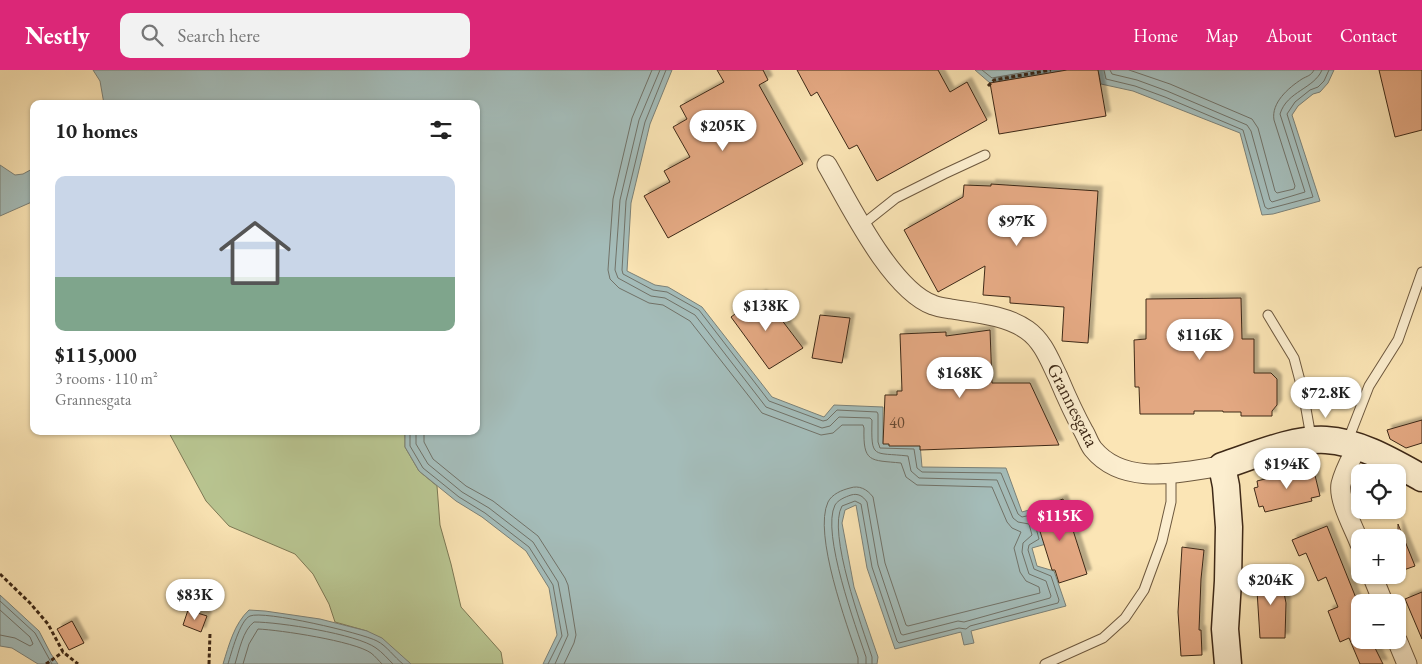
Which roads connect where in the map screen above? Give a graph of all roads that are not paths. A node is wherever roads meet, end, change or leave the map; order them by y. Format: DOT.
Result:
graph roads {
  1 [pos="985,155"];
  2 [pos="827,165"];
  3 [pos="862,225"];
  4 [pos="1422,272"];
  5 [pos="1268,315"];
  6 [pos="1312,440"];
  7 [pos="1352,445"];
  8 [pos="1222,466"];
  9 [pos="1171,474"];
  10 [pos="1422,478"];
  11 [pos="1354,529"];
  12 [pos="1401,649"];
  13 [pos="1045,664"];
  14 [pos="1228,664"];
  15 [pos="1407,664"];
  1 -- 3 [label="lane"];
  2 -- 3 [label="street, Grannesgata"];
  3 -- 9 [label="street, Grannesgata"];
  4 -- 7 [label="lane"];
  5 -- 6 [label="lane"];
  6 -- 7 [label="street, Grannesgata"];
  6 -- 8 [label="street, Grannesgata"];
  7 -- 10 [label="street, Grannesgata"];
  7 -- 11 [label="street"];
  8 -- 9 [label="street, Grannesgata"];
  8 -- 14 [label="street"];
  9 -- 13 [label="lane"];
  12 -- 15 [label="street"];
}
